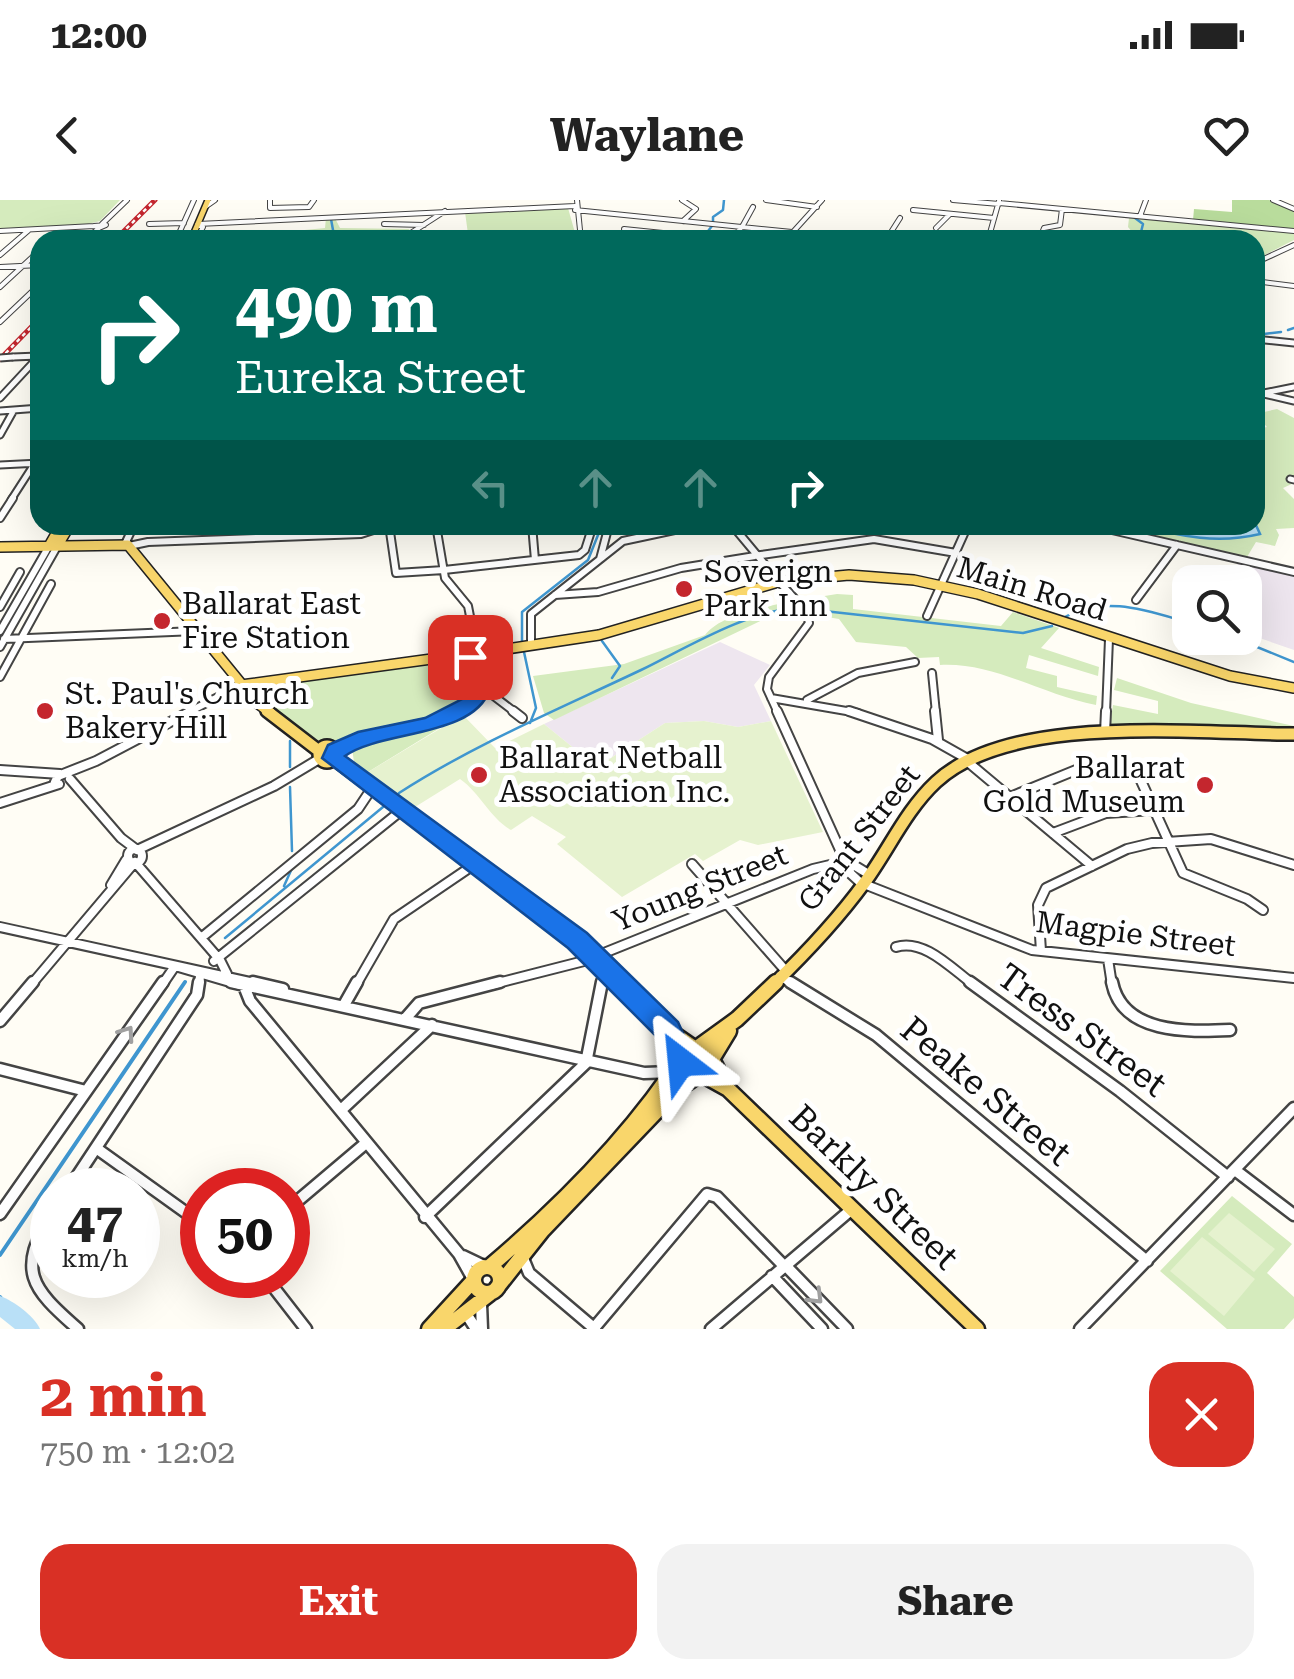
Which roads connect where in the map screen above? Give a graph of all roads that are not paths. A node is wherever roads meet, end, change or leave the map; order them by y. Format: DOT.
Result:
graph roads {
  1 [pos="127,200"];
  2 [pos="270,200"];
  3 [pos="314,200"];
  4 [pos="682,200"];
  5 [pos="766,200"];
  6 [pos="822,200"];
  7 [pos="952,200"];
  8 [pos="976,200"];
  9 [pos="1072,200"];
  10 [pos="1146,200"];
  11 [pos="1273,200"];
  12 [pos="205,201"];
  13 [pos="999,203"];
  14 [pos="1116,203"];
  15 [pos="446,204"];
  16 [pos="576,205"];
  17 [pos="753,207"];
  18 [pos="817,207"];
  19 [pos="290,208"];
  20 [pos="1062,209"];
  21 [pos="1069,209"];
  22 [pos="913,210"];
  23 [pos="1294,210"];
  24 [pos="446,212"];
  25 [pos="950,214"];
  26 [pos="1113,214"];
  27 [pos="1140,216"];
  28 [pos="289,218"];
  29 [pos="900,218"];
  30 [pos="994,218"];
  31 [pos="681,221"];
  32 [pos="149,224"];
  33 [pos="194,224"];
  34 [pos="384,224"];
  35 [pos="425,225"];
  36 [pos="98,226"];
  37 [pos="742,227"];
  38 [pos="64,228"];
  39 [pos="936,228"];
  40 [pos="623,229"];
  41 [pos="29,230"];
  42 [pos="94,230"];
  43 [pos="187,230"];
  44 [pos="193,230"];
  45 [pos="417,230"];
  46 [pos="580,230"];
  47 [pos="634,230"];
  48 [pos="670,230"];
  49 [pos="739,230"];
  50 [pos="769,230"];
  51 [pos="798,230"];
  52 [pos="892,230"];
  53 [pos="991,230"];
  54 [pos="1043,230"];
  55 [pos="0,231"];
  56 [pos="1294,231"];
  57 [pos="1294,245"];
  58 [pos="1265,253"];
  59 [pos="0,254"];
  60 [pos="1273,254"];
  61 [pos="1265,258"];
  62 [pos="30,259"];
  63 [pos="23,266"];
  64 [pos="30,266"];
  65 [pos="0,267"];
  66 [pos="1265,282"];
  67 [pos="1294,286"];
  68 [pos="0,287"];
  69 [pos="30,293"];
  70 [pos="14,308"];
  71 [pos="0,309"];
  72 [pos="0,322"];
  73 [pos="1265,340"];
  74 [pos="1294,343"];
  75 [pos="30,356"];
  76 [pos="0,358"];
  77 [pos="30,366"];
  78 [pos="1294,386"];
  79 [pos="1265,392"];
  80 [pos="1265,396"];
  81 [pos="0,398"];
  82 [pos="1294,401"];
  83 [pos="30,409"];
  84 [pos="14,410"];
  85 [pos="0,411"];
  86 [pos="0,435"];
  87 [pos="30,461"];
  88 [pos="0,466"];
  89 [pos="30,473"];
  90 [pos="0,518"];
  91 [pos="58,535"];
  92 [pos="62,535"];
  93 [pos="130,535"];
  94 [pos="262,535"];
  95 [pos="336,535"];
  96 [pos="390,535"];
  97 [pos="438,535"];
  98 [pos="533,535"];
  99 [pos="589,535"];
  100 [pos="607,535"];
  101 [pos="654,535"];
  102 [pos="739,535"];
  103 [pos="964,535"];
  104 [pos="1134,535"];
  105 [pos="261,538"];
  106 [pos="623,542"];
  107 [pos="55,544"];
  108 [pos="0,545"];
  109 [pos="127,545"];
  110 [pos="1177,545"];
  111 [pos="604,546"];
  112 [pos="956,553"];
  113 [pos="754,556"];
  114 [pos="535,560"];
  115 [pos="596,564"];
  116 [pos="444,570"];
  117 [pos="20,572"];
  118 [pos="1294,572"];
  119 [pos="780,582"];
  120 [pos="51,584"];
  121 [pos="941,586"];
  122 [pos="555,595"];
  123 [pos="1136,600"];
  124 [pos="0,607"];
  125 [pos="927,616"];
  126 [pos="194,628"];
  127 [pos="21,638"];
  128 [pos="1,639"];
  129 [pos="1109,639"];
  130 [pos="531,646"];
  131 [pos="474,653"];
  132 [pos="915,662"];
  133 [pos="932,673"];
  134 [pos="0,677"];
  135 [pos="241,685"];
  136 [pos="481,686"];
  137 [pos="1294,690"];
  138 [pos="771,698"];
  139 [pos="807,700"];
  140 [pos="522,718"];
  141 [pos="1105,732"];
  142 [pos="1294,734"];
  143 [pos="938,740"];
  144 [pos="334,754"];
  145 [pos="319,755"];
  146 [pos="970,762"];
  147 [pos="0,770"];
  148 [pos="42,773"];
  149 [pos="68,777"];
  150 [pos="58,784"];
  151 [pos="372,788"];
  152 [pos="1010,797"];
  153 [pos="88,801"];
  154 [pos="0,803"];
  155 [pos="402,810"];
  156 [pos="1154,810"];
  157 [pos="1053,833"];
  158 [pos="1169,842"];
  159 [pos="135,856"];
  160 [pos="847,861"];
  161 [pos="475,864"];
  162 [pos="692,864"];
  163 [pos="1294,865"];
  164 [pos="1092,866"];
  165 [pos="150,874"];
  166 [pos="121,880"];
  167 [pos="866,881"];
  168 [pos="726,904"];
  169 [pos="97,905"];
  170 [pos="1264,910"];
  171 [pos="0,927"];
  172 [pos="201,938"];
  173 [pos="67,941"];
  174 [pos="896,947"];
  175 [pos="1040,951"];
  176 [pos="596,957"];
  177 [pos="1108,958"];
  178 [pos="175,966"];
  179 [pos="211,966"];
  180 [pos="609,971"];
  181 [pos="782,973"];
  182 [pos="1294,978"];
  183 [pos="256,985"];
  184 [pos="244,986"];
  185 [pos="344,1005"];
  186 [pos="257,1009"];
  187 [pos="404,1019"];
  188 [pos="0,1021"];
  189 [pos="736,1022"];
  190 [pos="432,1025"];
  191 [pos="1230,1030"];
  192 [pos="686,1057"];
  193 [pos="588,1060"];
  194 [pos="712,1060"];
  195 [pos="0,1070"];
  196 [pos="650,1074"];
  197 [pos="700,1074"];
  198 [pos="728,1089"];
  199 [pos="86,1091"];
  200 [pos="660,1094"];
  201 [pos="1294,1108"];
  202 [pos="340,1110"];
  203 [pos="366,1144"];
  204 [pos="96,1148"];
  205 [pos="83,1168"];
  206 [pos="1231,1174"];
  207 [pos="310,1191"];
  208 [pos="180,1208"];
  209 [pos="853,1208"];
  210 [pos="0,1214"];
  211 [pos="1294,1215"];
  212 [pos="425,1218"];
  213 [pos="459,1254"];
  214 [pos="522,1254"];
  215 [pos="1147,1261"];
  216 [pos="784,1266"];
  217 [pos="488,1268"];
  218 [pos="509,1271"];
  219 [pos="529,1273"];
  220 [pos="772,1276"];
  221 [pos="473,1280"];
  222 [pos="490,1293"];
  223 [pos="461,1295"];
  224 [pos="43,1298"];
  225 [pos="282,1298"];
  226 [pos="465,1312"];
  227 [pos="594,1328"];
  228 [pos="78,1329"];
  229 [pos="306,1329"];
  230 [pos="429,1329"];
  231 [pos="444,1329"];
  232 [pos="479,1329"];
  233 [pos="711,1329"];
  234 [pos="822,1329"];
  235 [pos="846,1329"];
  236 [pos="978,1329"];
  237 [pos="1080,1329"];
  1 -- 36 [label="street"];
  2 -- 19 [label="street"];
  3 -- 19 [label="street"];
  4 -- 31 [label="street"];
  5 -- 18 [label="street"];
  6 -- 18 [label="street"];
  7 -- 13 [label="street"];
  8 -- 13 [label="street"];
  9 -- 21 [label="street"];
  10 -- 27 [label="street"];
  11 -- 23 [label="street"];
  12 -- 33 [label="main road"];
  13 -- 20 [label="street"];
  13 -- 30 [label="street"];
  14 -- 26 [label="street"];
  15 -- 24 [label="street"];
  16 -- 24 [label="street"];
  16 -- 31 [label="street"];
  16 -- 46 [label="street"];
  17 -- 37 [label="street"];
  18 -- 51 [label="street"];
  19 -- 28 [label="street"];
  20 -- 21 [label="street"];
  20 -- 54 [label="street"];
  21 -- 26 [label="street"];
  22 -- 25 [label="street"];
  24 -- 28 [label="street"];
  24 -- 35 [label="street"];
  25 -- 30 [label="street"];
  25 -- 39 [label="street"];
  26 -- 27 [label="street"];
  27 -- 56 [label="street"];
  28 -- 33 [label="street"];
  29 -- 52 [label="street"];
  30 -- 53 [label="street"];
  31 -- 37 [label="street"];
  31 -- 48 [label="street"];
  32 -- 33 [label="street"];
  33 -- 43 [label="street"];
  33 -- 44 [label="main road"];
  34 -- 35 [label="street"];
  35 -- 45 [label="street"];
  36 -- 38 [label="street"];
  36 -- 42 [label="street"];
  37 -- 49 [label="street"];
  37 -- 50 [label="street"];
  38 -- 41 [label="street"];
  40 -- 47 [label="street"];
  41 -- 55 [label="street"];
  41 -- 59 [label="street"];
  57 -- 60 [label="street"];
  58 -- 60 [label="street"];
  60 -- 61 [label="street"];
  62 -- 63 [label="street"];
  63 -- 64 [label="street"];
  63 -- 65 [label="street"];
  63 -- 68 [label="street"];
  66 -- 67 [label="street"];
  69 -- 70 [label="street"];
  70 -- 71 [label="street"];
  70 -- 72 [label="street"];
  73 -- 74 [label="street"];
  75 -- 76 [label="street, bridge"];
  77 -- 81 [label="street"];
  78 -- 79 [label="street"];
  80 -- 82 [label="street"];
  83 -- 84 [label="street"];
  84 -- 85 [label="street"];
  84 -- 86 [label="street"];
  87 -- 88 [label="street"];
  89 -- 90 [label="street"];
  91 -- 107 [label="main road"];
  92 -- 107 [label="main road"];
  93 -- 109 [label="street"];
  94 -- 105 [label="street"];
  95 -- 105 [label="street"];
  96 -- 116 [label="street"];
  97 -- 116 [label="street"];
  98 -- 114 [label="street"];
  99 -- 114 [label="street"];
  100 -- 111 [label="street"];
  101 -- 106 [label="street"];
  102 -- 113 [label="street"];
  103 -- 112 [label="street"];
  104 -- 110 [label="street"];
  105 -- 109 [label="street"];
  106 -- 111 [label="street"];
  106 -- 115 [label="street"];
  107 -- 108 [label="main road"];
  107 -- 109 [label="main road"];
  107 -- 128 [label="street"];
  109 -- 126 [label="main road"];
  110 -- 118 [label="street"];
  110 -- 123 [label="street"];
  111 -- 115 [label="street"];
  112 -- 113 [label="street"];
  112 -- 121 [label="street"];
  113 -- 119 [label="street"];
  113 -- 122 [label="street"];
  114 -- 116 [label="street"];
  115 -- 122 [label="street"];
  116 -- 131 [label="street"];
  117 -- 124 [label="street"];
  119 -- 121 [label="main road, Main Road"];
  119 -- 130 [label="main road, Main Road"];
  119 -- 138 [label="street"];
  120 -- 127 [label="street"];
  121 -- 125 [label="street"];
  121 -- 129 [label="main road, Main Road"];
  122 -- 130 [label="street"];
  126 -- 127 [label="street"];
  126 -- 135 [label="main road"];
  127 -- 128 [label="street"];
  127 -- 134 [label="street"];
  129 -- 137 [label="main road, Main Road"];
  129 -- 141 [label="street"];
  130 -- 131 [label="main road, Main Road"];
  131 -- 135 [label="main road"];
  131 -- 136 [label="street"];
  132 -- 139 [label="street"];
  133 -- 143 [label="street"];
  135 -- 145 [label="main road"];
  135 -- 149 [label="street"];
  136 -- 140 [label="street"];
  136 -- 144 [label="street"];
  138 -- 139 [label="street"];
  138 -- 160 [label="street"];
  139 -- 143 [label="street"];
  141 -- 142 [label="main road, Grant Street"];
  141 -- 146 [label="main road, Grant Street"];
  143 -- 146 [label="street"];
  144 -- 145 [label="main road"];
  144 -- 151 [label="main road"];
  145 -- 159 [label="street"];
  146 -- 152 [label="street"];
  146 -- 167 [label="main road, Grant Street"];
  147 -- 148 [label="street"];
  148 -- 149 [label="street"];
  148 -- 150 [label="street"];
  149 -- 150 [label="street"];
  149 -- 153 [label="street"];
  150 -- 153 [label="street"];
  150 -- 154 [label="street"];
  151 -- 155 [label="main road"];
  151 -- 172 [label="street"];
  152 -- 156 [label="street"];
  152 -- 157 [label="street"];
  153 -- 159 [label="street"];
  155 -- 161 [label="main road"];
  155 -- 179 [label="street"];
  156 -- 157 [label="street"];
  156 -- 158 [label="street"];
  157 -- 164 [label="street"];
  158 -- 163 [label="street"];
  158 -- 164 [label="street"];
  158 -- 170 [label="street"];
  159 -- 165 [label="street"];
  159 -- 166 [label="street"];
  159 -- 169 [label="street"];
  160 -- 167 [label="street"];
  160 -- 168 [label="street, Young Street"];
  161 -- 176 [label="main road"];
  161 -- 185 [label="street"];
  162 -- 168 [label="street, Peake Street"];
  164 -- 175 [label="street"];
  165 -- 166 [label="street"];
  165 -- 172 [label="street"];
  166 -- 169 [label="street"];
  167 -- 175 [label="street, Magpie Street"];
  167 -- 181 [label="main road, Grant Street"];
  168 -- 176 [label="street, Young Street"];
  168 -- 181 [label="street, Peake Street"];
  169 -- 173 [label="street"];
  171 -- 173 [label="street"];
  172 -- 179 [label="street"];
  173 -- 178 [label="street"];
  173 -- 188 [label="street"];
  174 -- 206 [label="street, Tress Street"];
  175 -- 177 [label="street, Magpie Street"];
  176 -- 180 [label="main road"];
  176 -- 187 [label="street, Young Street"];
  177 -- 182 [label="street, Magpie Street"];
  177 -- 191 [label="street"];
  178 -- 179 [label="street"];
  199 -- 178 [label="street, one-way"];
  179 -- 183 [label="street"];
  179 -- 184 [label="street"];
  179 -- 204 [label="street"];
  180 -- 192 [label="main road"];
  180 -- 193 [label="street"];
  181 -- 189 [label="main road, Grant Street"];
  181 -- 215 [label="street, Peake Street"];
  183 -- 184 [label="street"];
  183 -- 185 [label="street"];
  183 -- 186 [label="street"];
  184 -- 186 [label="street"];
  185 -- 187 [label="street"];
  186 -- 202 [label="street"];
  187 -- 190 [label="street"];
  189 -- 192 [label="main road, Grant Street"];
  189 -- 194 [label="main road, Grant Street"];
  190 -- 193 [label="street"];
  190 -- 202 [label="street"];
  192 -- 194 [label="main road"];
  192 -- 196 [label="street"];
  192 -- 197 [label="main road, Barkly Street"];
  192 -- 200 [label="main road, Grant Street"];
  193 -- 196 [label="street"];
  193 -- 212 [label="street"];
  194 -- 197 [label="main road, Grant Street"];
  194 -- 198 [label="main road, Barkly Street"];
  195 -- 199 [label="street"];
  196 -- 200 [label="street"];
  197 -- 198 [label="main road, Barkly Street"];
  197 -- 214 [label="main road"];
  198 -- 209 [label="main road, Barkly Street"];
  199 -- 210 [label="street"];
  200 -- 217 [label="main road, Grant Street"];
  201 -- 206 [label="street"];
  202 -- 203 [label="street"];
  203 -- 207 [label="street"];
  203 -- 212 [label="street"];
  204 -- 205 [label="street"];
  204 -- 208 [label="street"];
  206 -- 211 [label="street, Tress Street"];
  206 -- 215 [label="street"];
  209 -- 216 [label="street"];
  209 -- 236 [label="main road, Barkly Street"];
  212 -- 213 [label="street"];
  213 -- 217 [label="street"];
  213 -- 221 [label="street"];
  214 -- 218 [label="main road"];
  214 -- 219 [label="street"];
  215 -- 237 [label="street"];
  216 -- 220 [label="street"];
  216 -- 227 [label="street"];
  216 -- 235 [label="street, one-way"];
  217 -- 221 [label="main road, Grant Street"];
  217 -- 222 [label="main road"];
  218 -- 219 [label="street"];
  218 -- 222 [label="main road"];
  219 -- 227 [label="street"];
  220 -- 233 [label="street"];
  220 -- 234 [label="street"];
  221 -- 222 [label="main road"];
  221 -- 223 [label="main road"];
  222 -- 226 [label="main road"];
  222 -- 232 [label="street"];
  223 -- 226 [label="main road"];
  223 -- 230 [label="main road"];
  224 -- 228 [label="street"];
  225 -- 229 [label="street"];
  226 -- 231 [label="main road"];
  226 -- 232 [label="street"];
}
